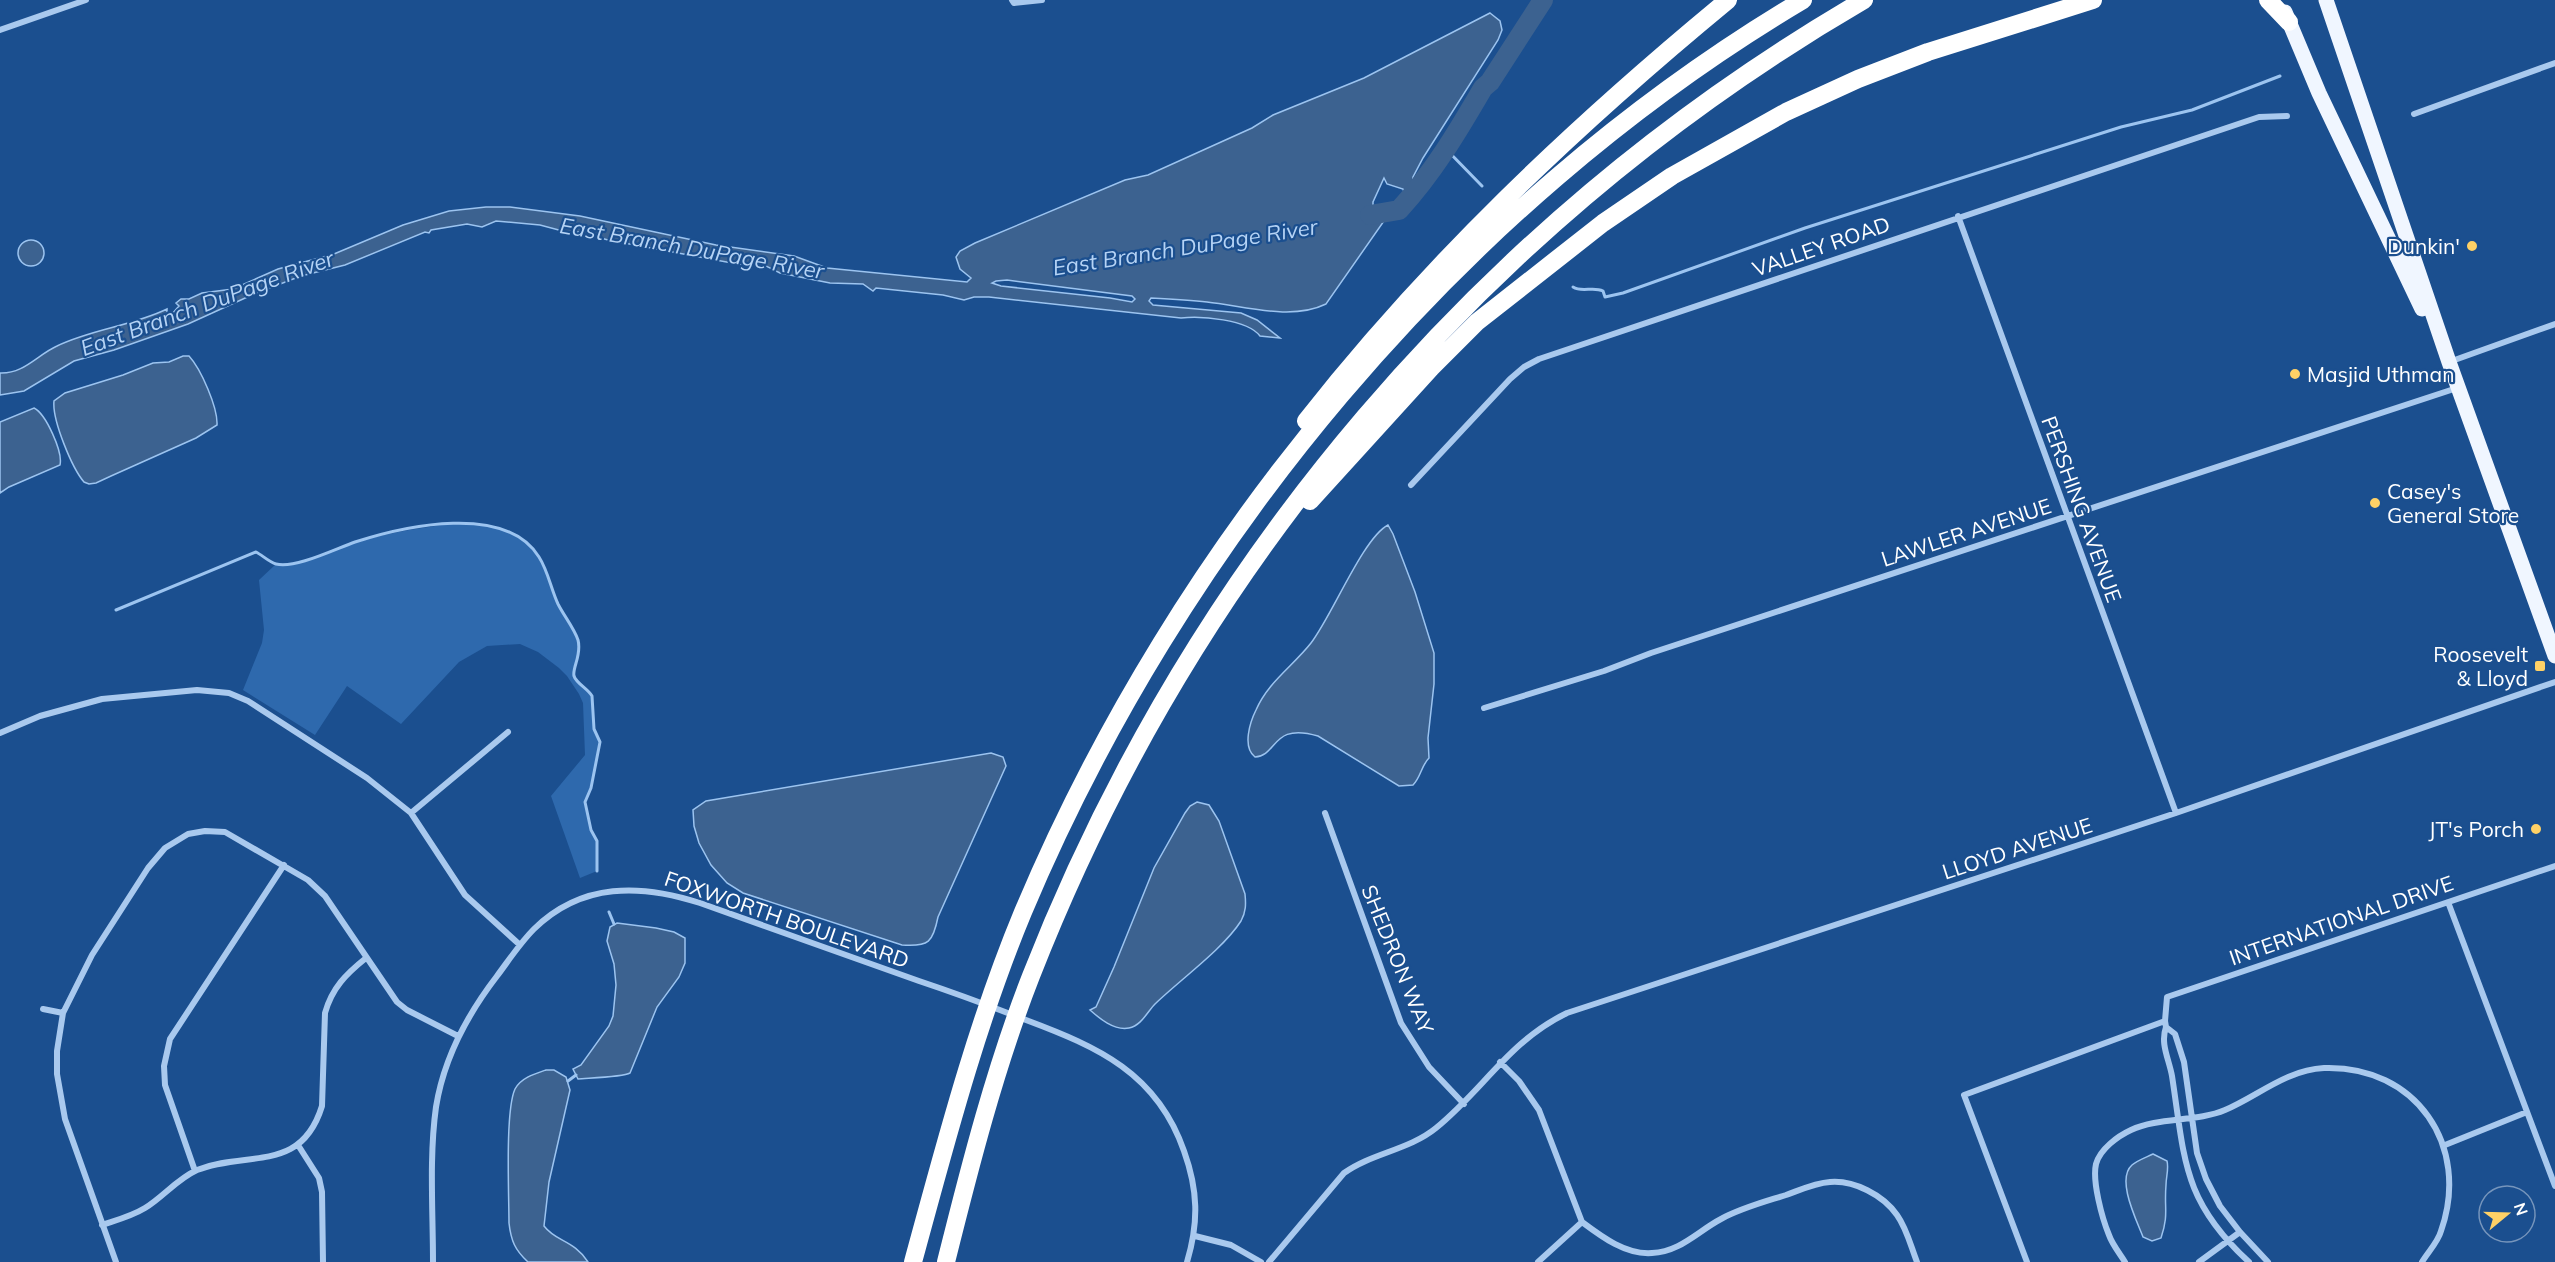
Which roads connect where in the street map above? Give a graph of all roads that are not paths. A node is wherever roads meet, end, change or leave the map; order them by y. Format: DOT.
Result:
graph roads {
  1 [pos="86,0"];
  2 [pos="1012,0"];
  3 [pos="1042,0"];
  4 [pos="1728,0"];
  5 [pos="1803,0"];
  6 [pos="1864,0"];
  7 [pos="2107,0"];
  8 [pos="2268,0"];
  9 [pos="2280,0"];
  10 [pos="2326,0"];
  11 [pos="2087,2"];
  12 [pos="2289,22"];
  13 [pos="0,30"];
  14 [pos="2555,63"];
  15 [pos="2414,114"];
  16 [pos="2287,116"];
  17 [pos="1958,216"];
  18 [pos="2555,324"];
  19 [pos="2449,362"];
  20 [pos="2458,388"];
  21 [pos="1288,460"];
  22 [pos="1411,485"];
  23 [pos="2067,515"];
  24 [pos="1265,543"];
  25 [pos="2555,656"];
  26 [pos="2555,682"];
  27 [pos="1484,708"];
  28 [pos="508,732"];
  29 [pos="0,733"];
  30 [pos="411,813"];
  31 [pos="1325,813"];
  32 [pos="2176,813"];
  33 [pos="284,865"];
  34 [pos="2555,866"];
  35 [pos="2448,902"];
  36 [pos="520,945"];
  37 [pos="366,958"];
  38 [pos="44,1009"];
  39 [pos="63,1013"];
  40 [pos="2165,1024"];
  41 [pos="458,1036"];
  42 [pos="1500,1062"];
  43 [pos="1464,1104"];
  44 [pos="2527,1112"];
  45 [pos="2192,1116"];
  46 [pos="2179,1119"];
  47 [pos="298,1145"];
  48 [pos="2445,1145"];
  49 [pos="195,1171"];
  50 [pos="2555,1186"];
  51 [pos="1582,1222"];
  52 [pos="102,1225"];
  53 [pos="2240,1232"];
  54 [pos="1195,1236"];
  55 [pos="2227,1242"];
  56 [pos="116,1262"];
  57 [pos="323,1262"];
  58 [pos="433,1262"];
  59 [pos="914,1262"];
  60 [pos="946,1262"];
  61 [pos="1187,1262"];
  62 [pos="1262,1262"];
  63 [pos="1269,1262"];
  64 [pos="1538,1262"];
  65 [pos="1917,1262"];
  66 [pos="2027,1262"];
  67 [pos="2125,1262"];
  68 [pos="2199,1262"];
  69 [pos="2249,1262"];
  70 [pos="2268,1262"];
  71 [pos="2422,1262"];
  1 -- 13 [label="street"];
  2 -- 3 [label="street"];
  4 -- 21 [label="highway"];
  5 -- 21 [label="highway"];
  6 -- 24 [label="highway"];
  7 -- 11 [label="highway"];
  8 -- 12 [label="highway"];
  9 -- 12 [label="main road"];
  10 -- 19 [label="main road"];
  11 -- 24 [label="highway"];
  12 -- 19 [label="main road"];
  14 -- 15 [label="street"];
  16 -- 17 [label="street, VALLEY ROAD"];
  17 -- 22 [label="street, VALLEY ROAD"];
  17 -- 23 [label="street, PERSHING AVENUE"];
  18 -- 19 [label="street"];
  19 -- 20 [label="main road"];
  20 -- 23 [label="street, LAWLER AVENUE"];
  20 -- 25 [label="main road"];
  21 -- 59 [label="highway"];
  23 -- 27 [label="street, LAWLER AVENUE"];
  23 -- 32 [label="street, PERSHING AVENUE"];
  24 -- 60 [label="highway"];
  26 -- 32 [label="street, LLOYD AVENUE"];
  28 -- 30 [label="street"];
  29 -- 30 [label="street"];
  30 -- 36 [label="street"];
  31 -- 43 [label="street, SHEDRON WAY"];
  32 -- 42 [label="street, LLOYD AVENUE"];
  33 -- 37 [label="street"];
  33 -- 39 [label="street"];
  33 -- 49 [label="street"];
  34 -- 35 [label="street, INTERNATIONAL DRIVE"];
  35 -- 40 [label="street, INTERNATIONAL DRIVE"];
  35 -- 44 [label="street"];
  36 -- 41 [label="street, FOXWORTH BOULEVARD"];
  36 -- 54 [label="street, FOXWORTH BOULEVARD"];
  37 -- 41 [label="street"];
  37 -- 47 [label="street"];
  38 -- 39 [label="street"];
  39 -- 52 [label="street"];
  40 -- 45 [label="street"];
  40 -- 46 [label="street, INTERNATIONAL DRIVE"];
  40 -- 66 [label="street"];
  41 -- 58 [label="street, FOXWORTH BOULEVARD"];
  42 -- 43 [label="street, LLOYD AVENUE"];
  42 -- 51 [label="street"];
  43 -- 63 [label="street, LLOYD AVENUE"];
  44 -- 48 [label="street"];
  44 -- 50 [label="street"];
  45 -- 46 [label="street"];
  45 -- 48 [label="street"];
  45 -- 53 [label="street"];
  46 -- 55 [label="street, INTERNATIONAL DRIVE"];
  46 -- 67 [label="street"];
  47 -- 49 [label="street"];
  47 -- 57 [label="street"];
  48 -- 71 [label="street"];
  49 -- 52 [label="street"];
  51 -- 64 [label="street"];
  51 -- 65 [label="street"];
  52 -- 56 [label="street"];
  53 -- 55 [label="street"];
  53 -- 70 [label="street"];
  54 -- 61 [label="street, FOXWORTH BOULEVARD"];
  54 -- 62 [label="street"];
  55 -- 68 [label="street"];
  55 -- 69 [label="street, INTERNATIONAL DRIVE"];
}
